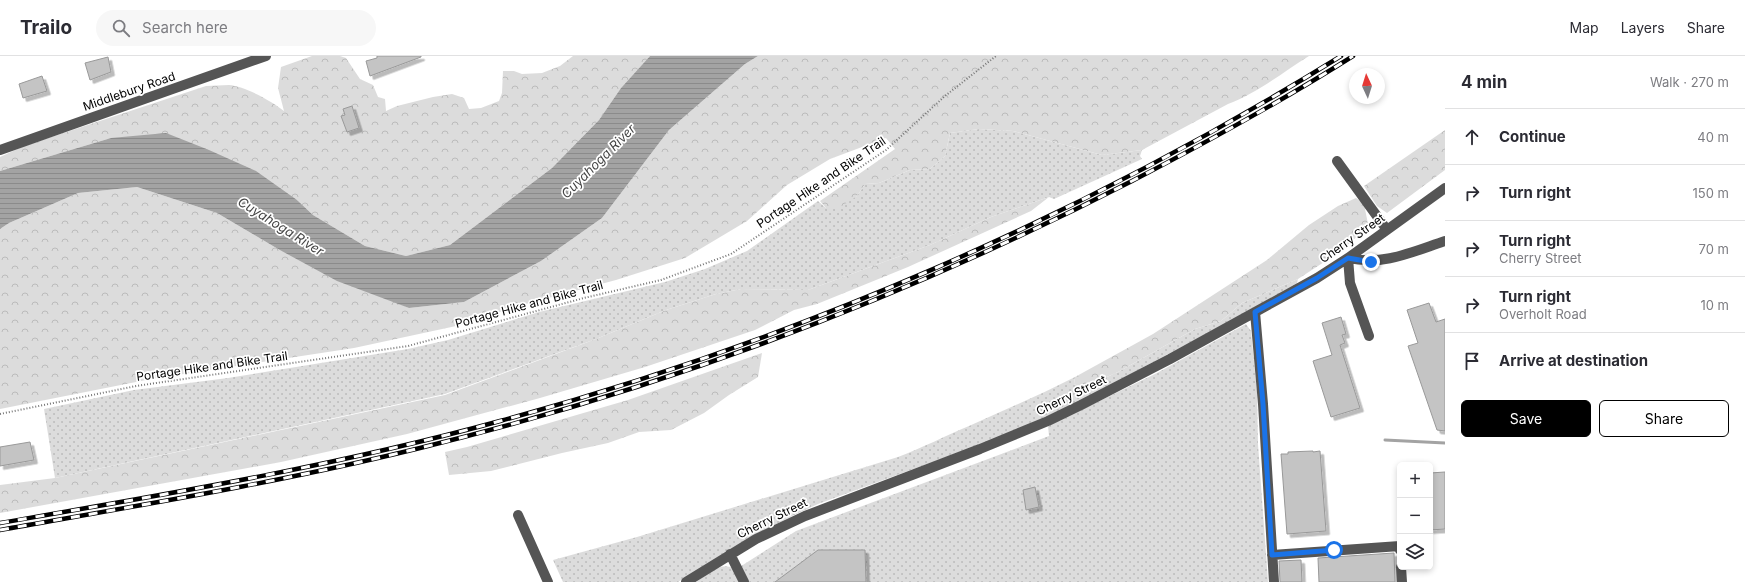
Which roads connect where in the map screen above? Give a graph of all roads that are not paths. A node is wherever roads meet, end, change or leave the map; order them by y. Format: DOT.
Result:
graph roads {
  1 [pos="266,56"];
  2 [pos="248,59"];
  3 [pos="0,150"];
  4 [pos="1337,161"];
  5 [pos="1445,188"];
  6 [pos="1387,230"];
  7 [pos="1445,241"];
  8 [pos="1348,258"];
  9 [pos="1255,312"];
  10 [pos="1369,336"];
  11 [pos="518,515"];
  12 [pos="1397,546"];
  13 [pos="730,554"];
  14 [pos="1272,555"];
  15 [pos="1401,570"];
  16 [pos="548,582"];
  17 [pos="686,582"];
  18 [pos="744,582"];
  19 [pos="1274,582"];
  20 [pos="1402,582"];
  1 -- 2 [label="street, Middlebury Road"];
  2 -- 3 [label="street, Middlebury Road"];
  4 -- 6 [label="street"];
  5 -- 6 [label="street, Cherry Street"];
  6 -- 8 [label="street, Cherry Street"];
  7 -- 8 [label="street"];
  8 -- 9 [label="street, Cherry Street"];
  8 -- 10 [label="street"];
  9 -- 13 [label="street, Cherry Street"];
  9 -- 14 [label="street"];
  11 -- 16 [label="street"];
  12 -- 14 [label="street"];
  13 -- 17 [label="street, Cherry Street"];
  13 -- 18 [label="street"];
  14 -- 19 [label="street"];
  15 -- 20 [label="street"];
}
